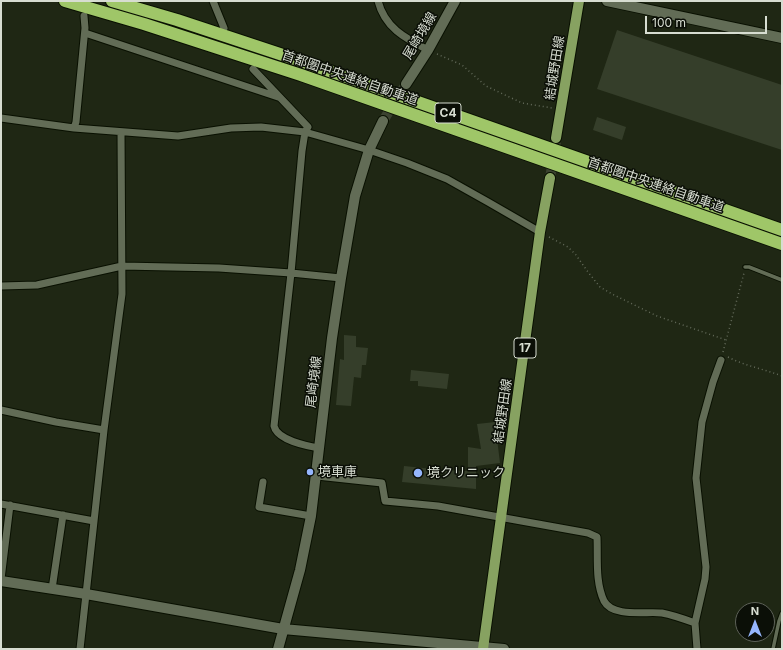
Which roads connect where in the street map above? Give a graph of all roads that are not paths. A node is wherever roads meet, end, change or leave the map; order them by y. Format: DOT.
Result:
graph roads {
  1 [pos="65,1"];
  2 [pos="112,1"];
  3 [pos="213,1"];
  4 [pos="378,1"];
  5 [pos="455,1"];
  6 [pos="579,1"];
  7 [pos="607,1"];
  8 [pos="84,16"];
  9 [pos="224,28"];
  10 [pos="85,33"];
  11 [pos="782,38"];
  12 [pos="428,50"];
  13 [pos="253,69"];
  14 [pos="406,84"];
  15 [pos="280,98"];
  16 [pos="1,118"];
  17 [pos="383,121"];
  18 [pos="74,128"];
  19 [pos="121,132"];
  20 [pos="305,132"];
  21 [pos="556,138"];
  22 [pos="369,150"];
  23 [pos="550,178"];
  24 [pos="782,230"];
  25 [pos="540,232"];
  26 [pos="782,244"];
  27 [pos="122,266"];
  28 [pos="745,267"];
  29 [pos="291,272"];
  30 [pos="341,278"];
  31 [pos="782,280"];
  32 [pos="1,286"];
  33 [pos="721,357"];
  34 [pos="1,410"];
  35 [pos="104,430"];
  36 [pos="319,448"];
  37 [pos="317,476"];
  38 [pos="263,482"];
  39 [pos="1,504"];
  40 [pos="10,505"];
  41 [pos="63,515"];
  42 [pos="311,516"];
  43 [pos="502,518"];
  44 [pos="94,521"];
  45 [pos="1,580"];
  46 [pos="52,589"];
  47 [pos="86,594"];
  48 [pos="782,613"];
  49 [pos="695,622"];
  50 [pos="283,629"];
  51 [pos="483,648"];
  52 [pos="80,649"];
  53 [pos="278,649"];
  54 [pos="504,649"];
  55 [pos="697,649"];
  56 [pos="773,649"];
  1 -- 26 [label="highway, 首都圏中央連絡自動車道 / C4"];
  2 -- 24 [label="highway, 首都圏中央連絡自動車道 / C4"];
  3 -- 9 [label="street"];
  4 -- 12 [label="street"];
  5 -- 12 [label="street, 尾崎境線"];
  6 -- 21 [label="main road, 結城野田線"];
  7 -- 11 [label="street"];
  8 -- 10 [label="street"];
  10 -- 15 [label="street"];
  10 -- 18 [label="street"];
  12 -- 14 [label="street, 尾崎境線"];
  13 -- 15 [label="street"];
  15 -- 20 [label="street"];
  16 -- 18 [label="street"];
  17 -- 22 [label="street, 尾崎境線"];
  18 -- 19 [label="street"];
  19 -- 20 [label="street"];
  19 -- 27 [label="street"];
  20 -- 22 [label="street"];
  20 -- 29 [label="street"];
  22 -- 25 [label="street"];
  22 -- 30 [label="street, 尾崎境線"];
  23 -- 25 [label="main road, 結城野田線 / 17"];
  25 -- 43 [label="main road, 結城野田線 / 17"];
  27 -- 29 [label="street"];
  27 -- 32 [label="street"];
  27 -- 35 [label="street"];
  28 -- 31 [label="lane"];
  29 -- 30 [label="street"];
  29 -- 36 [label="street"];
  30 -- 36 [label="street, 尾崎境線"];
  33 -- 49 [label="street"];
  34 -- 35 [label="street"];
  35 -- 44 [label="street"];
  36 -- 37 [label="street, 尾崎境線"];
  37 -- 42 [label="street, 尾崎境線"];
  37 -- 43 [label="street"];
  38 -- 42 [label="street"];
  39 -- 40 [label="street"];
  40 -- 41 [label="street"];
  40 -- 45 [label="street"];
  41 -- 44 [label="street"];
  41 -- 46 [label="street"];
  42 -- 50 [label="street, 尾崎境線"];
  43 -- 49 [label="street"];
  43 -- 51 [label="main road, 結城野田線 / 17"];
  44 -- 47 [label="street"];
  45 -- 46 [label="street"];
  46 -- 47 [label="street"];
  47 -- 50 [label="street"];
  47 -- 52 [label="street"];
  48 -- 56 [label="lane"];
  49 -- 55 [label="street"];
  50 -- 51 [label="street"];
  50 -- 53 [label="street, 尾崎境線"];
  51 -- 54 [label="street"];
}
